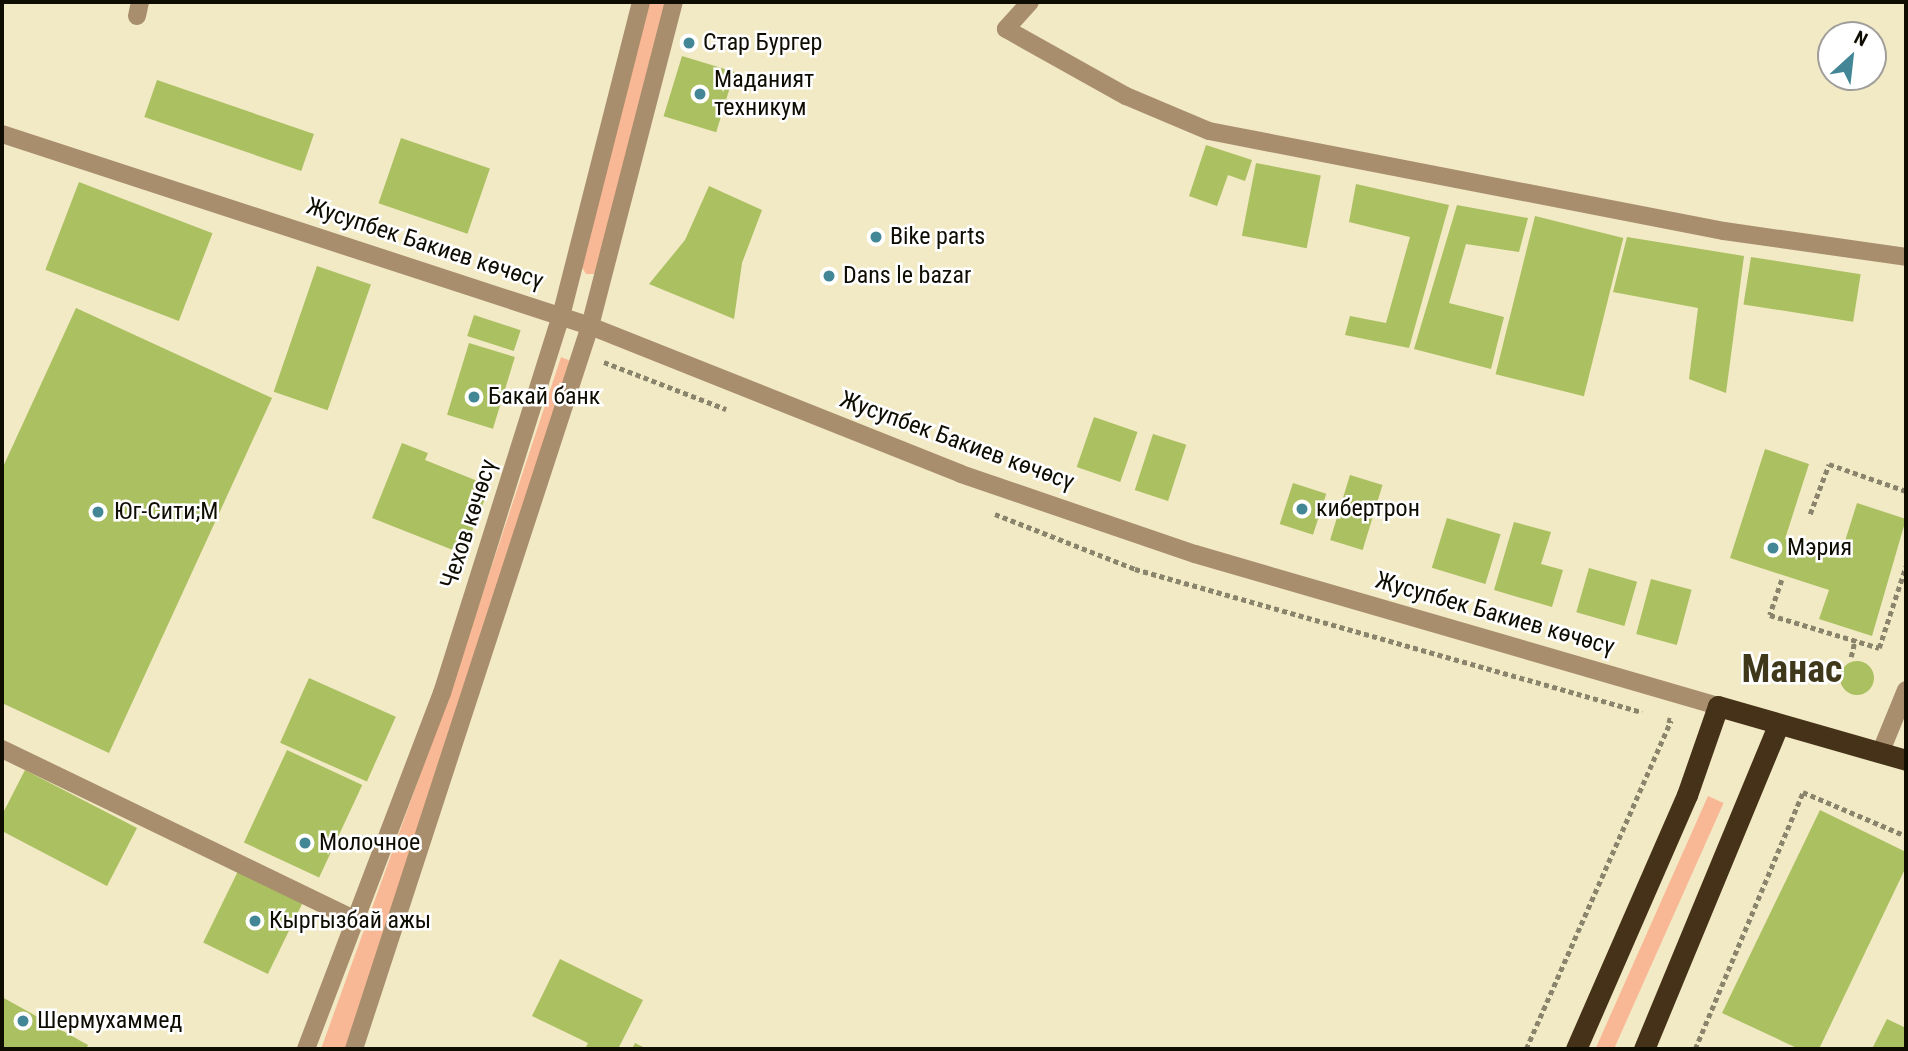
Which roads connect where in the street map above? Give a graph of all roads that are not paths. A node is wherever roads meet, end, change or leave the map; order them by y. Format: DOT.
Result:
graph roads {
  1 [pos="641,2"];
  2 [pos="674,2"];
  3 [pos="1030,2"];
  4 [pos="2,134"];
  5 [pos="1906,257"];
  6 [pos="573,270"];
  7 [pos="603,279"];
  8 [pos="561,316"];
  9 [pos="590,326"];
  10 [pos="551,348"];
  11 [pos="582,353"];
  12 [pos="1906,690"];
  13 [pos="1718,706"];
  14 [pos="1778,725"];
  15 [pos="2,749"];
  16 [pos="1881,751"];
  17 [pos="1906,760"];
  18 [pos="355,920"];
  19 [pos="306,1049"];
  20 [pos="354,1049"];
  21 [pos="1576,1049"];
  22 [pos="1644,1049"];
  1 -- 6 [label="street, Чехов көчөсү"];
  2 -- 7 [label="street"];
  3 -- 5 [label="street"];
  4 -- 8 [label="street, Жусупбек Бакиев көчөсү"];
  6 -- 7 [label="street"];
  6 -- 8 [label="street, Чехов көчөсү"];
  7 -- 9 [label="street"];
  8 -- 9 [label="street, Жусупбек Бакиев көчөсү"];
  8 -- 10 [label="street, Чехов көчөсү"];
  9 -- 11 [label="street"];
  9 -- 13 [label="street, Жусупбек Бакиев көчөсү"];
  10 -- 11 [label="street"];
  10 -- 18 [label="street, Чехов көчөсү"];
  11 -- 20 [label="street"];
  12 -- 16 [label="street"];
  13 -- 14 [label="highway, Жусупбек Бакиев көчөсү"];
  13 -- 21 [label="highway"];
  14 -- 16 [label="highway, Жусупбек Бакиев көчөсү"];
  14 -- 22 [label="highway"];
  15 -- 18 [label="street"];
  16 -- 17 [label="highway, Жусупбек Бакиев көчөсү"];
  18 -- 19 [label="street, Чехов көчөсү"];
}
